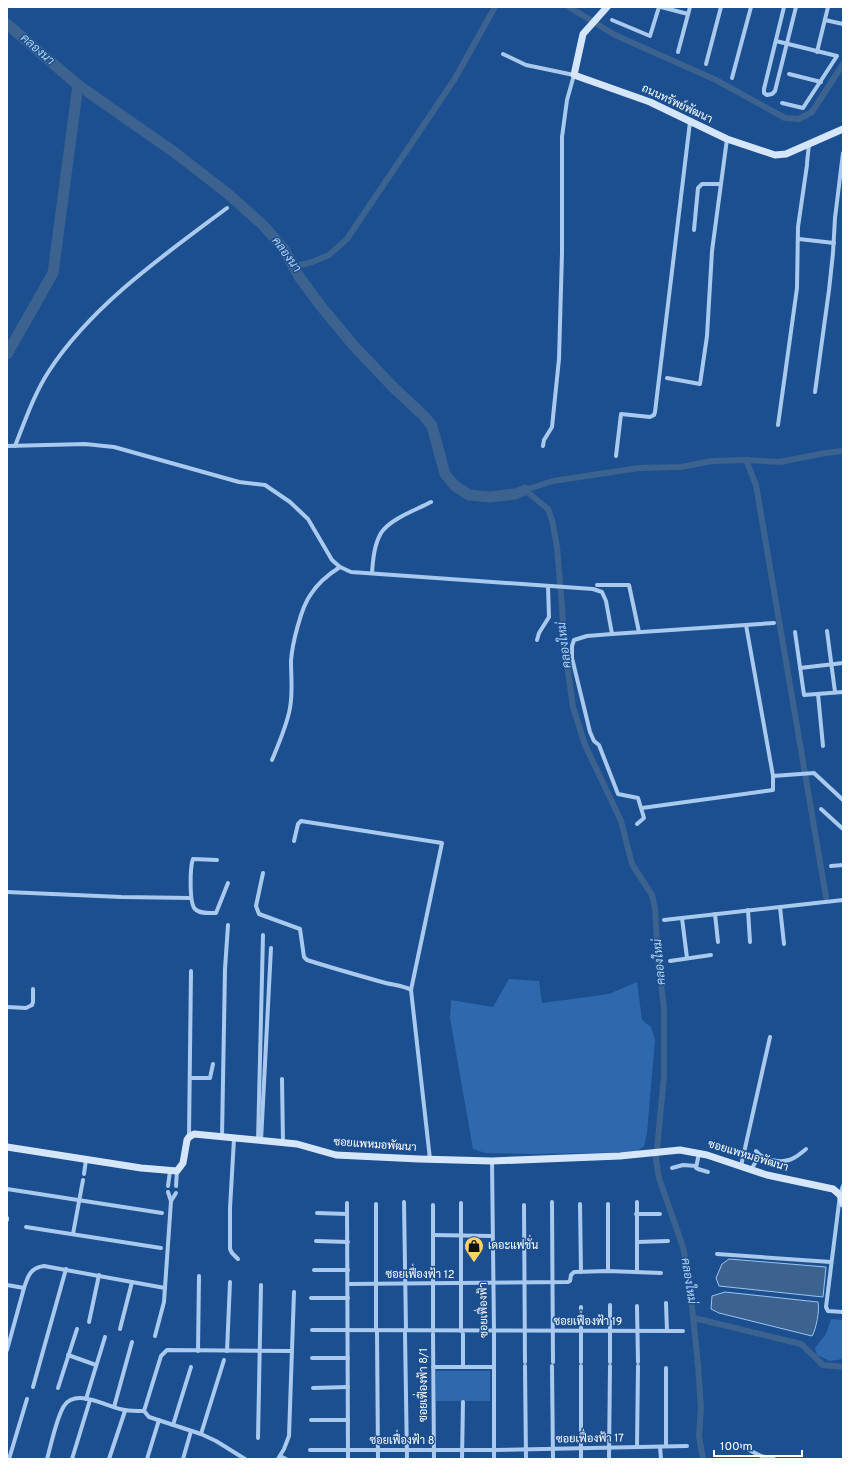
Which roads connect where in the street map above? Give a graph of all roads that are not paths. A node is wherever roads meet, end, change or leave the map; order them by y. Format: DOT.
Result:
graph roads {
  1 [pos="608,7"];
  2 [pos="660,7"];
  3 [pos="690,7"];
  4 [pos="721,7"];
  5 [pos="751,7"];
  6 [pos="784,7"];
  7 [pos="796,7"];
  8 [pos="828,7"];
  9 [pos="688,14"];
  10 [pos="612,20"];
  11 [pos="825,20"];
  12 [pos="843,24"];
  13 [pos="776,41"];
  14 [pos="786,44"];
  15 [pos="678,52"];
  16 [pos="817,52"];
  17 [pos="503,54"];
  18 [pos="706,64"];
  19 [pos="789,74"];
  20 [pos="574,75"];
  21 [pos="732,78"];
  22 [pos="821,82"];
  23 [pos="782,102"];
  24 [pos="690,122"];
  25 [pos="843,129"];
  26 [pos="727,139"];
  27 [pos="809,144"];
  28 [pos="842,153"];
  29 [pos="721,184"];
  30 [pos="227,208"];
  31 [pos="694,230"];
  32 [pos="799,239"];
  33 [pos="834,243"];
  34 [pos="667,378"];
  35 [pos="815,392"];
  36 [pos="778,425"];
  37 [pos="7,446"];
  38 [pos="15,446"];
  39 [pos="543,446"];
  40 [pos="616,456"];
  41 [pos="431,502"];
  42 [pos="339,566"];
  43 [pos="372,573"];
  44 [pos="597,585"];
  45 [pos="548,586"];
  46 [pos="774,623"];
  47 [pos="746,625"];
  48 [pos="827,631"];
  49 [pos="639,632"];
  50 [pos="795,632"];
  51 [pos="612,634"];
  52 [pos="537,640"];
  53 [pos="843,663"];
  54 [pos="831,664"];
  55 [pos="800,668"];
  56 [pos="835,692"];
  57 [pos="843,692"];
  58 [pos="818,694"];
  59 [pos="823,746"];
  60 [pos="272,760"];
  61 [pos="773,776"];
  62 [pos="843,800"];
  63 [pos="642,808"];
  64 [pos="821,809"];
  65 [pos="637,824"];
  66 [pos="843,829"];
  67 [pos="294,841"];
  68 [pos="217,860"];
  69 [pos="843,865"];
  70 [pos="831,866"];
  71 [pos="263,873"];
  72 [pos="228,883"];
  73 [pos="7,892"];
  74 [pos="191,898"];
  75 [pos="843,900"];
  76 [pos="780,907"];
  77 [pos="748,910"];
  78 [pos="715,914"];
  79 [pos="682,918"];
  80 [pos="664,920"];
  81 [pos="228,925"];
  82 [pos="263,935"];
  83 [pos="718,942"];
  84 [pos="750,942"];
  85 [pos="784,944"];
  86 [pos="271,948"];
  87 [pos="711,955"];
  88 [pos="687,958"];
  89 [pos="670,961"];
  90 [pos="191,971"];
  91 [pos="33,989"];
  92 [pos="411,990"];
  93 [pos="7,1007"];
  94 [pos="770,1037"];
  95 [pos="214,1064"];
  96 [pos="190,1078"];
  97 [pos="282,1079"];
  98 [pos="189,1136"];
  99 [pos="222,1137"];
  100 [pos="234,1139"];
  101 [pos="259,1141"];
  102 [pos="282,1143"];
  103 [pos="7,1147"];
  104 [pos="806,1149"];
  105 [pos="756,1152"];
  106 [pos="699,1153"];
  107 [pos="759,1156"];
  108 [pos="430,1159"];
  109 [pos="86,1160"];
  110 [pos="492,1161"];
  111 [pos="696,1166"];
  112 [pos="741,1166"];
  113 [pos="672,1168"];
  114 [pos="174,1171"];
  115 [pos="752,1171"];
  116 [pos="708,1172"];
  117 [pos="84,1174"];
  118 [pos="83,1180"];
  119 [pos="168,1186"];
  120 [pos="176,1186"];
  121 [pos="843,1186"];
  122 [pos="7,1190"];
  123 [pos="168,1192"];
  124 [pos="176,1193"];
  125 [pos="840,1195"];
  126 [pos="79,1200"];
  127 [pos="170,1201"];
  128 [pos="404,1202"];
  129 [pos="552,1202"];
  130 [pos="637,1202"];
  131 [pos="347,1203"];
  132 [pos="461,1203"];
  133 [pos="376,1204"];
  134 [pos="580,1204"];
  135 [pos="608,1204"];
  136 [pos="843,1204"];
  137 [pos="433,1205"];
  138 [pos="524,1205"];
  139 [pos="162,1214"];
  140 [pos="317,1214"];
  141 [pos="348,1214"];
  142 [pos="636,1214"];
  143 [pos="660,1214"];
  144 [pos="26,1227"];
  145 [pos="74,1234"];
  146 [pos="434,1235"];
  147 [pos="462,1235"];
  148 [pos="492,1236"];
  149 [pos="316,1241"];
  150 [pos="668,1241"];
  151 [pos="348,1242"];
  152 [pos="637,1242"];
  153 [pos="161,1248"];
  154 [pos="717,1254"];
  155 [pos="238,1260"];
  156 [pos="831,1262"];
  157 [pos="66,1269"];
  158 [pos="314,1270"];
  159 [pos="348,1270"];
  160 [pos="608,1271"];
  161 [pos="581,1272"];
  162 [pos="636,1272"];
  163 [pos="661,1274"];
  164 [pos="99,1275"];
  165 [pos="199,1276"];
  166 [pos="132,1282"];
  167 [pos="230,1282"];
  168 [pos="493,1282"];
  169 [pos="525,1282"];
  170 [pos="552,1282"];
  171 [pos="461,1283"];
  172 [pos="348,1284"];
  173 [pos="376,1284"];
  174 [pos="406,1284"];
  175 [pos="434,1284"];
  176 [pos="7,1285"];
  177 [pos="261,1285"];
  178 [pos="24,1288"];
  179 [pos="165,1288"];
  180 [pos="294,1292"];
  181 [pos="311,1298"];
  182 [pos="348,1298"];
  183 [pos="666,1302"];
  184 [pos="610,1305"];
  185 [pos="637,1306"];
  186 [pos="581,1307"];
  187 [pos="843,1312"];
  188 [pos="88,1322"];
  189 [pos="77,1329"];
  190 [pos="120,1329"];
  191 [pos="312,1330"];
  192 [pos="348,1330"];
  193 [pos="376,1331"];
  194 [pos="494,1331"];
  195 [pos="525,1331"];
  196 [pos="553,1331"];
  197 [pos="582,1331"];
  198 [pos="609,1331"];
  199 [pos="638,1331"];
  200 [pos="667,1331"];
  201 [pos="682,1331"];
  202 [pos="406,1332"];
  203 [pos="433,1332"];
  204 [pos="462,1332"];
  205 [pos="155,1336"];
  206 [pos="105,1337"];
  207 [pos="132,1342"];
  208 [pos="7,1350"];
  209 [pos="198,1351"];
  210 [pos="227,1351"];
  211 [pos="259,1351"];
  212 [pos="292,1351"];
  213 [pos="68,1355"];
  214 [pos="312,1358"];
  215 [pos="348,1358"];
  216 [pos="224,1360"];
  217 [pos="96,1365"];
  218 [pos="191,1367"];
  219 [pos="463,1367"];
  220 [pos="494,1367"];
  221 [pos="433,1368"];
  222 [pos="666,1368"];
  223 [pos="33,1387"];
  224 [pos="58,1388"];
  225 [pos="313,1388"];
  226 [pos="348,1388"];
  227 [pos="28,1399"];
  228 [pos="88,1399"];
  229 [pos="463,1402"];
  230 [pos="114,1407"];
  231 [pos="125,1410"];
  232 [pos="144,1411"];
  233 [pos="159,1420"];
  234 [pos="311,1420"];
  235 [pos="348,1420"];
  236 [pos="173,1425"];
  237 [pos="191,1431"];
  238 [pos="201,1434"];
  239 [pos="258,1438"];
  240 [pos="740,1445"];
  241 [pos="660,1446"];
  242 [pos="666,1446"];
  243 [pos="687,1446"];
  244 [pos="637,1447"];
  245 [pos="581,1448"];
  246 [pos="609,1448"];
  247 [pos="553,1449"];
  248 [pos="310,1450"];
  249 [pos="348,1450"];
  250 [pos="378,1450"];
  251 [pos="407,1450"];
  252 [pos="434,1450"];
  253 [pos="462,1450"];
  254 [pos="494,1450"];
  255 [pos="526,1450"];
  256 [pos="279,1458"];
  257 [pos="9,1459"];
  258 [pos="47,1459"];
  259 [pos="72,1459"];
  260 [pos="109,1459"];
  261 [pos="147,1459"];
  262 [pos="183,1459"];
  263 [pos="245,1459"];
  264 [pos="286,1459"];
  265 [pos="348,1459"];
  266 [pos="378,1459"];
  267 [pos="407,1459"];
  268 [pos="434,1459"];
  269 [pos="462,1459"];
  270 [pos="494,1459"];
  271 [pos="526,1459"];
  272 [pos="553,1459"];
  273 [pos="581,1459"];
  274 [pos="610,1459"];
  275 [pos="661,1459"];
  276 [pos="774,1459"];
  1 -- 20 [label="street"];
  2 -- 9 [label="street"];
  2 -- 10 [label="street"];
  3 -- 9 [label="street"];
  4 -- 18 [label="street"];
  5 -- 21 [label="street"];
  6 -- 13 [label="street"];
  7 -- 14 [label="street"];
  8 -- 11 [label="street"];
  9 -- 15 [label="street"];
  11 -- 12 [label="street"];
  11 -- 16 [label="street"];
  13 -- 14 [label="street"];
  13 -- 14 [label="street"];
  14 -- 16 [label="street"];
  16 -- 22 [label="street"];
  17 -- 20 [label="street"];
  19 -- 22 [label="street"];
  20 -- 24 [label="street, ถนนทรัพย์พัฒนา"];
  20 -- 39 [label="street"];
  22 -- 23 [label="street"];
  24 -- 26 [label="street, ถนนทรัพย์พัฒนา"];
  24 -- 40 [label="street"];
  25 -- 27 [label="street, ถนนทรัพย์พัฒนา"];
  26 -- 27 [label="street, ถนนทรัพย์พัฒนา"];
  26 -- 29 [label="street"];
  27 -- 32 [label="street"];
  28 -- 33 [label="street"];
  29 -- 31 [label="street"];
  29 -- 34 [label="street"];
  30 -- 38 [label="street"];
  32 -- 33 [label="street"];
  32 -- 36 [label="street"];
  33 -- 35 [label="street"];
  37 -- 38 [label="street"];
  38 -- 42 [label="street"];
  41 -- 43 [label="street"];
  42 -- 43 [label="street"];
  42 -- 60 [label="street"];
  43 -- 45 [label="street"];
  44 -- 49 [label="street"];
  45 -- 51 [label="street"];
  45 -- 52 [label="street"];
  46 -- 47 [label="street"];
  47 -- 49 [label="street"];
  47 -- 61 [label="street"];
  48 -- 54 [label="street"];
  49 -- 51 [label="street"];
  50 -- 55 [label="street"];
  51 -- 63 [label="street"];
  53 -- 54 [label="street"];
  54 -- 55 [label="street"];
  54 -- 56 [label="street"];
  55 -- 58 [label="street"];
  56 -- 57 [label="street"];
  56 -- 58 [label="street"];
  58 -- 59 [label="street"];
  61 -- 62 [label="street"];
  61 -- 63 [label="street"];
  63 -- 65 [label="street"];
  64 -- 66 [label="street"];
  67 -- 92 [label="street"];
  68 -- 74 [label="street"];
  69 -- 70 [label="street"];
  71 -- 92 [label="street"];
  72 -- 74 [label="street"];
  73 -- 74 [label="street"];
  75 -- 76 [label="street"];
  76 -- 77 [label="street"];
  76 -- 85 [label="street"];
  77 -- 78 [label="street"];
  77 -- 84 [label="street"];
  78 -- 79 [label="street"];
  78 -- 83 [label="street"];
  79 -- 80 [label="street"];
  79 -- 88 [label="street"];
  81 -- 99 [label="street"];
  82 -- 101 [label="street"];
  86 -- 101 [label="street"];
  87 -- 88 [label="street"];
  88 -- 89 [label="street"];
  90 -- 96 [label="street"];
  91 -- 93 [label="street"];
  92 -- 108 [label="street"];
  94 -- 112 [label="street"];
  95 -- 96 [label="street"];
  96 -- 98 [label="street"];
  97 -- 102 [label="street"];
  98 -- 99 [label="street, ซอยแพหมอพัฒนา"];
  98 -- 114 [label="street"];
  99 -- 100 [label="street, ซอยแพหมอพัฒนา"];
  100 -- 101 [label="street, ซอยแพหมอพัฒนา"];
  100 -- 155 [label="street"];
  101 -- 102 [label="street, ซอยแพหมอพัฒนา"];
  102 -- 108 [label="street, ซอยแพหมอพัฒนา"];
  103 -- 109 [label="street"];
  104 -- 107 [label="street"];
  105 -- 107 [label="street"];
  106 -- 110 [label="street, ซอยแพหมอพัฒนา"];
  106 -- 111 [label="street"];
  106 -- 112 [label="street, ซอยแพหมอพัฒนา"];
  107 -- 115 [label="street"];
  108 -- 110 [label="street, ซอยแพหมอพัฒนา"];
  109 -- 114 [label="street"];
  109 -- 117 [label="street"];
  110 -- 148 [label="street, ซอยเฟื่องฟ้า"];
  111 -- 113 [label="street"];
  111 -- 116 [label="street"];
  112 -- 115 [label="street, ซอยแพหมอพัฒนา"];
  114 -- 119 [label="street"];
  114 -- 120 [label="street"];
  115 -- 125 [label="street, ซอยแพหมอพัฒนา"];
  118 -- 126 [label="street"];
  121 -- 125 [label="street"];
  122 -- 126 [label="street"];
  123 -- 127 [label="street"];
  124 -- 127 [label="street"];
  125 -- 136 [label="street"];
  125 -- 156 [label="street"];
  126 -- 139 [label="street"];
  126 -- 145 [label="street"];
  127 -- 179 [label="street"];
  128 -- 174 [label="street"];
  129 -- 170 [label="street"];
  130 -- 142 [label="street"];
  131 -- 141 [label="street"];
  132 -- 147 [label="street"];
  133 -- 173 [label="street"];
  134 -- 161 [label="street"];
  135 -- 160 [label="street"];
  137 -- 146 [label="street, ซอยเฟื่องฟ้า 8/1"];
  138 -- 169 [label="street"];
  140 -- 141 [label="street"];
  141 -- 151 [label="street"];
  142 -- 143 [label="street"];
  142 -- 152 [label="street"];
  144 -- 145 [label="street"];
  145 -- 153 [label="street"];
  146 -- 147 [label="street"];
  146 -- 175 [label="street, ซอยเฟื่องฟ้า 8/1"];
  147 -- 148 [label="street"];
  147 -- 171 [label="street"];
  148 -- 168 [label="street, ซอยเฟื่องฟ้า"];
  149 -- 151 [label="street"];
  150 -- 152 [label="street"];
  151 -- 159 [label="street"];
  152 -- 162 [label="street"];
  154 -- 156 [label="street"];
  156 -- 187 [label="street"];
  157 -- 164 [label="street"];
  157 -- 178 [label="street"];
  157 -- 223 [label="street"];
  158 -- 159 [label="street"];
  159 -- 172 [label="street"];
  160 -- 161 [label="street"];
  160 -- 162 [label="street"];
  161 -- 170 [label="street, ซอยเฟื่องฟ้า 12"];
  162 -- 163 [label="street"];
  164 -- 166 [label="street"];
  164 -- 188 [label="street"];
  165 -- 209 [label="street"];
  166 -- 179 [label="street"];
  166 -- 190 [label="street"];
  167 -- 210 [label="street"];
  168 -- 169 [label="street, ซอยเฟื่องฟ้า 12"];
  168 -- 171 [label="street, ซอยเฟื่องฟ้า 12"];
  168 -- 194 [label="street, ซอยเฟื่องฟ้า"];
  169 -- 170 [label="street, ซอยเฟื่องฟ้า 12"];
  169 -- 195 [label="street"];
  170 -- 196 [label="street"];
  171 -- 175 [label="street, ซอยเฟื่องฟ้า 12"];
  171 -- 204 [label="street"];
  172 -- 173 [label="street, ซอยเฟื่องฟ้า 12"];
  172 -- 182 [label="street"];
  173 -- 174 [label="street, ซอยเฟื่องฟ้า 12"];
  173 -- 193 [label="street"];
  174 -- 175 [label="street, ซอยเฟื่องฟ้า 12"];
  174 -- 202 [label="street"];
  175 -- 203 [label="street, ซอยเฟื่องฟ้า 8/1"];
  176 -- 178 [label="street"];
  177 -- 211 [label="street"];
  178 -- 208 [label="street"];
  179 -- 205 [label="street"];
  180 -- 212 [label="street"];
  181 -- 182 [label="street"];
  182 -- 192 [label="street"];
  183 -- 200 [label="street"];
  184 -- 198 [label="street"];
  185 -- 199 [label="street"];
  186 -- 197 [label="street"];
  189 -- 213 [label="street"];
  191 -- 192 [label="street, ซอยเฟื่องฟ้า 19"];
  192 -- 193 [label="street, ซอยเฟื่องฟ้า 19"];
  192 -- 215 [label="street"];
  193 -- 202 [label="street, ซอยเฟื่องฟ้า 19"];
  193 -- 250 [label="street"];
  194 -- 195 [label="street, ซอยเฟื่องฟ้า 19"];
  194 -- 204 [label="street, ซอยเฟื่องฟ้า 19"];
  194 -- 220 [label="street, ซอยเฟื่องฟ้า"];
  195 -- 196 [label="street, ซอยเฟื่องฟ้า 19"];
  195 -- 255 [label="street"];
  196 -- 197 [label="street, ซอยเฟื่องฟ้า 19"];
  196 -- 247 [label="street"];
  197 -- 198 [label="street, ซอยเฟื่องฟ้า 19"];
  197 -- 245 [label="street"];
  198 -- 199 [label="street, ซอยเฟื่องฟ้า 19"];
  198 -- 246 [label="street"];
  199 -- 200 [label="street, ซอยเฟื่องฟ้า 19"];
  199 -- 244 [label="street"];
  200 -- 201 [label="street, ซอยเฟื่องฟ้า 19"];
  202 -- 203 [label="street, ซอยเฟื่องฟ้า 19"];
  202 -- 251 [label="street"];
  203 -- 204 [label="street, ซอยเฟื่องฟ้า 19"];
  203 -- 221 [label="street, ซอยเฟื่องฟ้า 8/1"];
  204 -- 219 [label="street"];
  206 -- 217 [label="street"];
  207 -- 230 [label="street"];
  209 -- 210 [label="street"];
  209 -- 232 [label="street"];
  210 -- 211 [label="street"];
  211 -- 212 [label="street"];
  211 -- 239 [label="street"];
  212 -- 256 [label="street"];
  213 -- 217 [label="street"];
  213 -- 224 [label="street"];
  214 -- 215 [label="street"];
  215 -- 226 [label="street"];
  216 -- 238 [label="street"];
  217 -- 228 [label="street"];
  218 -- 236 [label="street"];
  219 -- 220 [label="street"];
  219 -- 221 [label="street"];
  220 -- 254 [label="street, ซอยเฟื่องฟ้า"];
  221 -- 252 [label="street, ซอยเฟื่องฟ้า 8/1"];
  222 -- 242 [label="street"];
  225 -- 226 [label="street"];
  226 -- 235 [label="street"];
  227 -- 257 [label="street"];
  228 -- 230 [label="street"];
  228 -- 258 [label="street"];
  228 -- 259 [label="street"];
  229 -- 253 [label="street"];
  230 -- 231 [label="street"];
  231 -- 232 [label="street"];
  231 -- 260 [label="street"];
  232 -- 233 [label="street"];
  233 -- 236 [label="street"];
  233 -- 261 [label="street"];
  234 -- 235 [label="street"];
  235 -- 249 [label="street"];
  236 -- 237 [label="street"];
  237 -- 238 [label="street"];
  237 -- 262 [label="street"];
  238 -- 263 [label="street"];
  240 -- 276 [label="street"];
  241 -- 242 [label="street, ซอยเฟื่องฟ้า 17"];
  241 -- 244 [label="street, ซอยเฟื่องฟ้า 17"];
  241 -- 275 [label="street"];
  242 -- 243 [label="street, ซอยเฟื่องฟ้า 17"];
  244 -- 246 [label="street, ซอยเฟื่องฟ้า 17"];
  245 -- 246 [label="street, ซอยเฟื่องฟ้า 17"];
  245 -- 247 [label="street, ซอยเฟื่องฟ้า 17"];
  245 -- 273 [label="street"];
  246 -- 274 [label="street"];
  247 -- 255 [label="street, ซอยเฟื่องฟ้า 17"];
  247 -- 272 [label="street"];
  248 -- 249 [label="street, ซอยเฟื่องฟ้า 8"];
  249 -- 250 [label="street, ซอยเฟื่องฟ้า 8"];
  249 -- 265 [label="street"];
  250 -- 251 [label="street, ซอยเฟื่องฟ้า 8"];
  250 -- 266 [label="street"];
  251 -- 252 [label="street, ซอยเฟื่องฟ้า 8"];
  251 -- 267 [label="street"];
  252 -- 253 [label="street, ซอยเฟื่องฟ้า 8"];
  252 -- 268 [label="street, ซอยเฟื่องฟ้า 8/1"];
  253 -- 254 [label="street, ซอยเฟื่องฟ้า 8"];
  253 -- 269 [label="street"];
  254 -- 255 [label="street, ซอยเฟื่องฟ้า 17"];
  254 -- 270 [label="street, ซอยเฟื่องฟ้า"];
  255 -- 271 [label="street"];
  256 -- 264 [label="street"];
}
